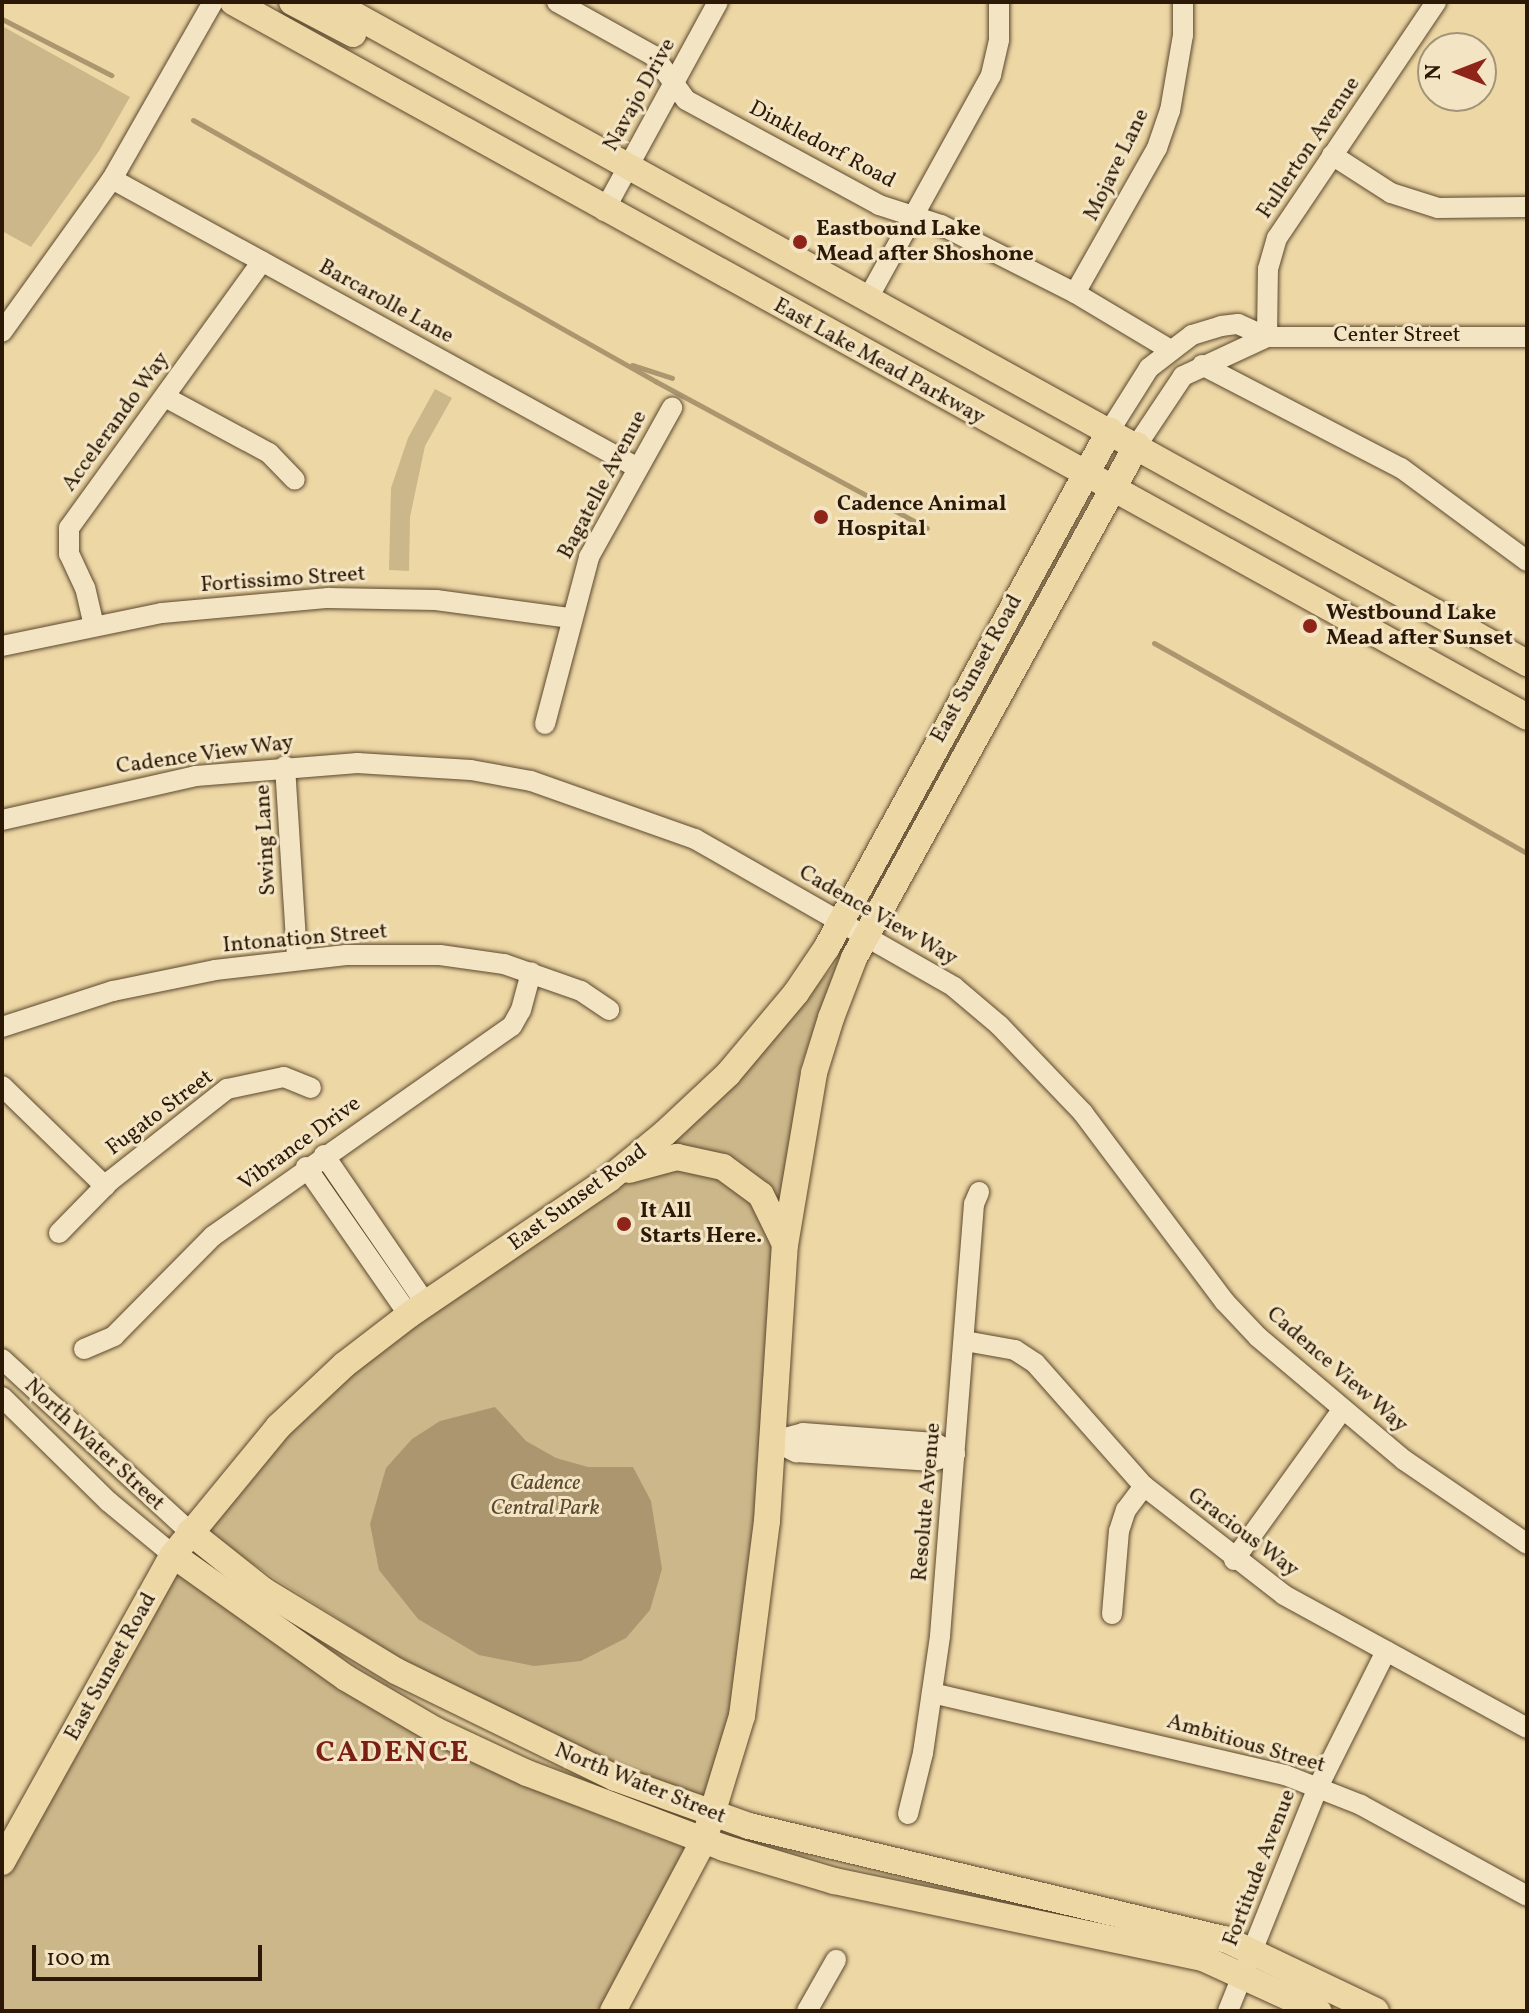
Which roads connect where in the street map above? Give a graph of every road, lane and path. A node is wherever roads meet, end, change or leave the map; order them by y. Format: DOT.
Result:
graph roads {
  1 [pos="213,2"];
  2 [pos="233,2"];
  3 [pos="292,2"];
  4 [pos="331,2"];
  5 [pos="557,2"];
  6 [pos="718,2"];
  7 [pos="999,2"];
  8 [pos="1183,2"];
  9 [pos="1436,2"];
  10 [pos="384,31"];
  11 [pos="673,82"];
  12 [pos="1332,155"];
  13 [pos="628,166"];
  14 [pos="112,179"];
  15 [pos="1527,207"];
  16 [pos="604,211"];
  17 [pos="910,215"];
  18 [pos="262,261"];
  19 [pos="1075,293"];
  20 [pos="867,300"];
  21 [pos="2,332"];
  22 [pos="1267,337"];
  23 [pos="1527,337"];
  24 [pos="1169,349"];
  25 [pos="1202,365"];
  26 [pos="165,397"];
  27 [pos="672,408"];
  28 [pos="1110,430"];
  29 [pos="1137,445"];
  30 [pos="636,467"];
  31 [pos="1086,475"];
  32 [pos="295,480"];
  33 [pos="1112,489"];
  34 [pos="1527,561"];
  35 [pos="569,618"];
  36 [pos="94,626"];
  37 [pos="2,646"];
  38 [pos="1527,663"];
  39 [pos="1527,717"];
  40 [pos="545,724"];
  41 [pos="285,766"];
  42 [pos="2,820"];
  43 [pos="840,921"];
  44 [pos="867,937"];
  45 [pos="297,959"];
  46 [pos="531,972"];
  47 [pos="609,1010"];
  48 [pos="2,1027"];
  49 [pos="2,1086"];
  50 [pos="311,1088"];
  51 [pos="324,1155"];
  52 [pos="306,1167"];
  53 [pos="609,1179"];
  54 [pos="105,1186"];
  55 [pos="979,1192"];
  56 [pos="59,1233"];
  57 [pos="785,1245"];
  58 [pos="417,1309"];
  59 [pos="965,1341"];
  60 [pos="84,1349"];
  61 [pos="2,1359"];
  62 [pos="2,1397"];
  63 [pos="1342,1410"];
  64 [pos="774,1441"];
  65 [pos="955,1454"];
  66 [pos="1144,1486"];
  67 [pos="190,1532"];
  68 [pos="1527,1544"];
  69 [pos="173,1555"];
  70 [pos="1234,1560"];
  71 [pos="1112,1614"];
  72 [pos="1386,1651"];
  73 [pos="932,1693"];
  74 [pos="1527,1728"];
  75 [pos="1318,1787"];
  76 [pos="714,1813"];
  77 [pos="908,1814"];
  78 [pos="704,1840"];
  79 [pos="2,1862"];
  80 [pos="1527,1896"];
  81 [pos="836,1960"];
  82 [pos="1249,1962"];
  83 [pos="613,2011"];
  84 [pos="807,2011"];
  85 [pos="1228,2011"];
  86 [pos="1318,2011"];
  87 [pos="1376,2011"];
  1 -- 14 [label="street"];
  2 -- 16 [label="main road, East Lake Mead Parkway"];
  3 -- 10 [label="main road"];
  4 -- 10 [label="main road"];
  5 -- 11 [label="street, Dinkledorf Road"];
  6 -- 11 [label="street, Navajo Drive"];
  7 -- 17 [label="street"];
  8 -- 19 [label="street, Mojave Lane"];
  9 -- 12 [label="street, Fullerton Avenue"];
  10 -- 13 [label="main road"];
  11 -- 13 [label="street, Navajo Drive"];
  11 -- 17 [label="street, Dinkledorf Road"];
  12 -- 15 [label="street"];
  12 -- 22 [label="street, Fullerton Avenue"];
  13 -- 16 [label="street, Navajo Drive"];
  13 -- 20 [label="main road"];
  14 -- 18 [label="street, Barcarolle Lane"];
  14 -- 21 [label="street"];
  16 -- 31 [label="main road, East Lake Mead Parkway"];
  17 -- 19 [label="street, Dinkledorf Road"];
  17 -- 20 [label="street"];
  18 -- 26 [label="street, Accelerando Way"];
  18 -- 30 [label="street, Barcarolle Lane"];
  19 -- 24 [label="street, Dinkledorf Road"];
  20 -- 28 [label="main road"];
  22 -- 23 [label="street, Center Street"];
  22 -- 24 [label="street, Center Street"];
  22 -- 25 [label="street, Center Street"];
  24 -- 28 [label="street, Center Street"];
  25 -- 29 [label="street, Center Street"];
  25 -- 34 [label="street"];
  26 -- 32 [label="street"];
  26 -- 36 [label="street, Accelerando Way"];
  27 -- 30 [label="street, Bagatelle Avenue"];
  28 -- 29 [label="main road"];
  28 -- 31 [label="main road, Center Street"];
  29 -- 33 [label="main road, Center Street"];
  29 -- 38 [label="main road"];
  30 -- 35 [label="street, Bagatelle Avenue"];
  31 -- 33 [label="main road, East Lake Mead Parkway"];
  31 -- 43 [label="main road, East Sunset Road"];
  33 -- 39 [label="main road, East Lake Mead Parkway"];
  33 -- 44 [label="main road, East Sunset Road"];
  35 -- 36 [label="street, Fortissimo Street"];
  35 -- 40 [label="street, Bagatelle Avenue"];
  36 -- 37 [label="street, Fortissimo Street"];
  41 -- 42 [label="street, Cadence View Way"];
  41 -- 43 [label="street, Cadence View Way"];
  41 -- 45 [label="street, Swing Lane"];
  43 -- 44 [label="street, Cadence View Way"];
  43 -- 53 [label="main road, East Sunset Road"];
  44 -- 57 [label="main road, East Sunset Road"];
  44 -- 63 [label="street, Cadence View Way"];
  45 -- 46 [label="street, Intonation Street"];
  45 -- 48 [label="street, Intonation Street"];
  46 -- 47 [label="street, Intonation Street"];
  46 -- 51 [label="street, Vibrance Drive"];
  49 -- 54 [label="street"];
  50 -- 54 [label="street, Fugato Street"];
  51 -- 52 [label="street, Vibrance Drive"];
  51 -- 58 [label="street"];
  52 -- 58 [label="street"];
  52 -- 60 [label="street, Vibrance Drive"];
  53 -- 57 [label="main road"];
  53 -- 58 [label="main road, East Sunset Road"];
  54 -- 56 [label="street, Fugato Street"];
  55 -- 59 [label="street, Resolute Avenue"];
  57 -- 64 [label="main road, East Sunset Road"];
  58 -- 67 [label="main road, East Sunset Road"];
  59 -- 65 [label="street, Resolute Avenue"];
  59 -- 66 [label="street, Gracious Way"];
  61 -- 67 [label="street, North Water Street"];
  62 -- 69 [label="street, North Water Street"];
  63 -- 68 [label="street, Cadence View Way"];
  63 -- 70 [label="street"];
  64 -- 65 [label="street"];
  64 -- 76 [label="main road, East Sunset Road"];
  65 -- 73 [label="street, Resolute Avenue"];
  66 -- 70 [label="street, Gracious Way"];
  66 -- 71 [label="street"];
  67 -- 69 [label="main road, East Sunset Road"];
  67 -- 76 [label="main road, North Water Street"];
  69 -- 78 [label="main road, North Water Street"];
  69 -- 79 [label="main road, East Sunset Road"];
  70 -- 72 [label="street, Gracious Way"];
  72 -- 74 [label="street, Gracious Way"];
  72 -- 75 [label="street, Fortitude Avenue"];
  73 -- 75 [label="street, Ambitious Street"];
  73 -- 77 [label="street, Resolute Avenue"];
  75 -- 80 [label="street, Ambitious Street"];
  75 -- 82 [label="street, Fortitude Avenue"];
  76 -- 78 [label="main road, East Sunset Road"];
  76 -- 82 [label="main road, North Water Street"];
  78 -- 82 [label="main road, North Water Street"];
  78 -- 83 [label="main road, East Sunset Road"];
  81 -- 84 [label="street"];
  82 -- 85 [label="street, Fortitude Avenue"];
  82 -- 86 [label="main road, North Water Street"];
  82 -- 87 [label="main road, North Water Street"];
}
